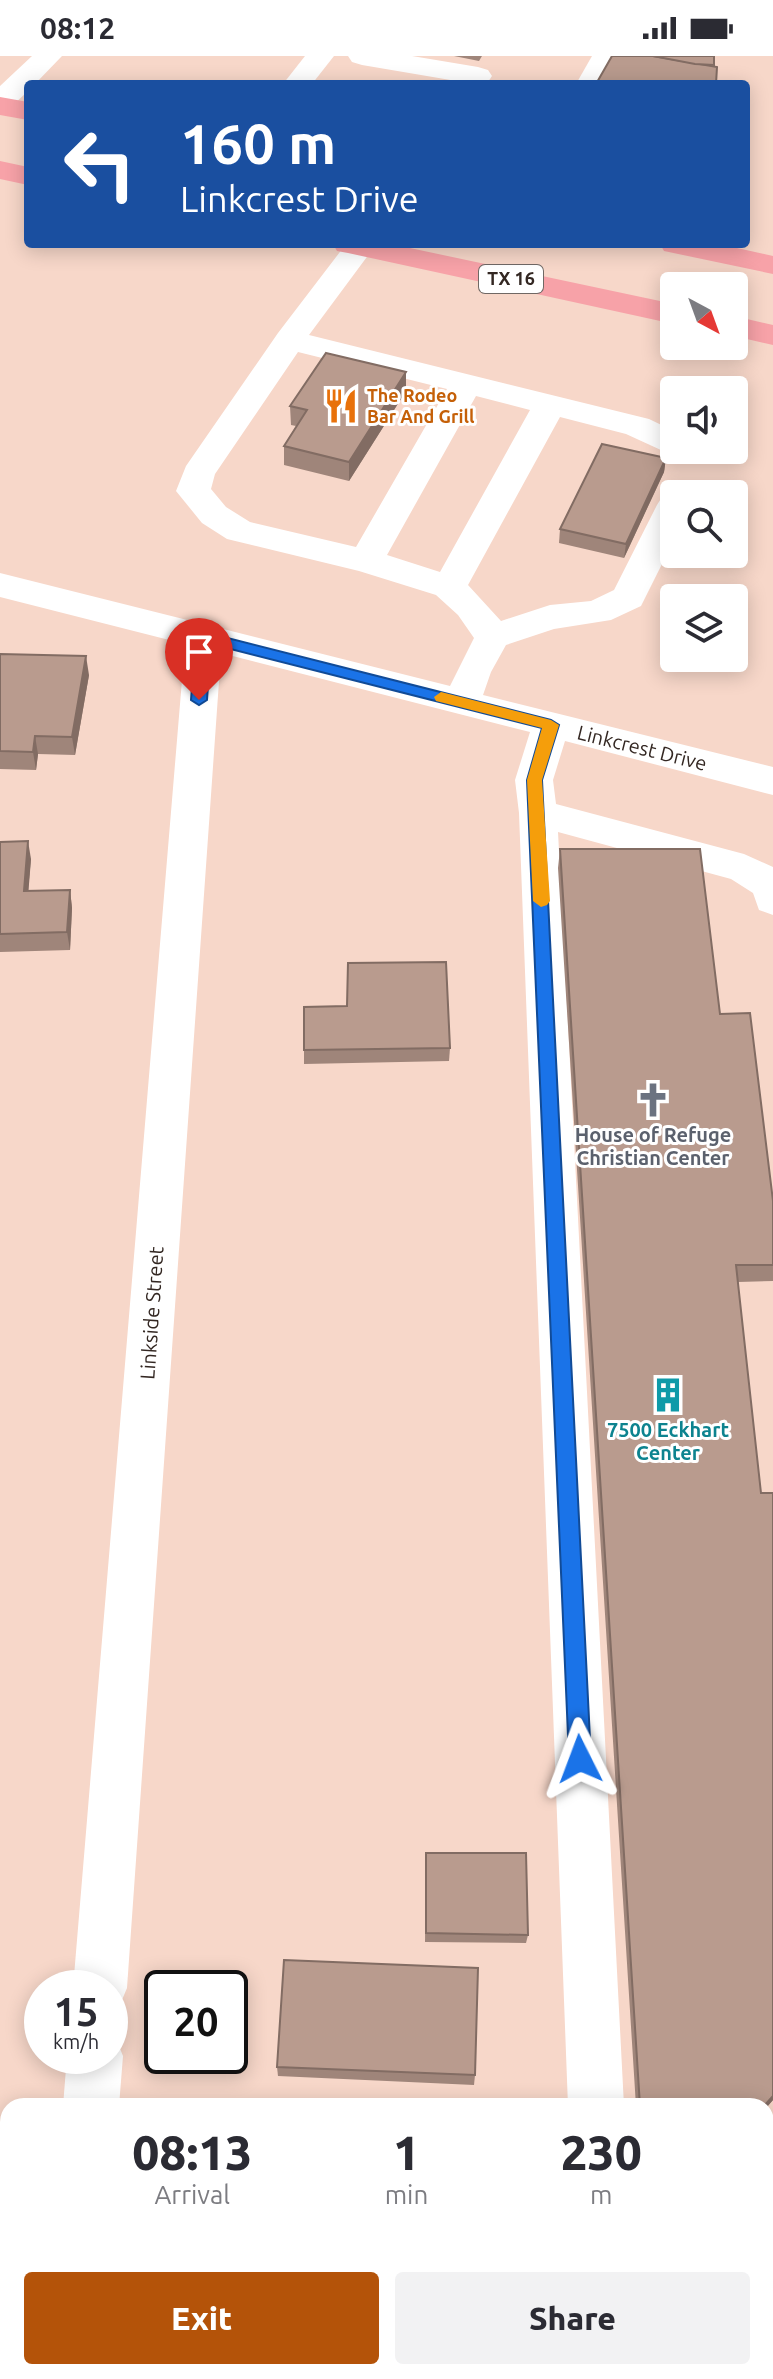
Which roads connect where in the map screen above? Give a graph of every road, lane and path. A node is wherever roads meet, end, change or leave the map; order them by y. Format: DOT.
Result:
graph roads {
  1 [pos="48,56"];
  2 [pos="320,56"];
  3 [pos="362,56"];
  4 [pos="606,56"];
  5 [pos="478,76"];
  6 [pos="300,80"];
  7 [pos="592,80"];
  8 [pos="0,104"];
  9 [pos="24,110"];
  10 [pos="0,170"];
  11 [pos="24,175"];
  12 [pos="352,248"];
  13 [pos="368,248"];
  14 [pos="694,248"];
  15 [pos="773,265"];
  16 [pos="660,311"];
  17 [pos="748,329"];
  18 [pos="773,335"];
  19 [pos="289,340"];
  20 [pos="466,384"];
  21 [pos="549,406"];
  22 [pos="660,438"];
  23 [pos="660,533"];
  24 [pos="366,561"];
  25 [pos="0,585"];
  26 [pos="449,587"];
  27 [pos="204,637"];
  28 [pos="493,637"];
  29 [pos="462,703"];
  30 [pos="551,725"];
  31 [pos="773,781"];
  32 [pos="538,813"];
  33 [pos="773,900"];
  34 [pos="101,1970"];
  35 [pos="94,2074"];
  36 [pos="92,2098"];
  37 [pos="596,2098"];
  1 -- 8 [label="street"];
  2 -- 6 [label="street"];
  3 -- 5 [label="street"];
  4 -- 7 [label="street"];
  8 -- 9 [label="main road"];
  10 -- 11 [label="main road"];
  12 -- 19 [label="street"];
  13 -- 16 [label="main road, TX 16"];
  14 -- 15 [label="main road"];
  17 -- 18 [label="main road"];
  19 -- 20 [label="street"];
  19 -- 24 [label="street"];
  20 -- 21 [label="street"];
  20 -- 24 [label="street"];
  21 -- 22 [label="street"];
  21 -- 26 [label="street"];
  23 -- 28 [label="street"];
  24 -- 26 [label="street"];
  25 -- 27 [label="street, Linkcrest Drive"];
  26 -- 28 [label="street"];
  27 -- 29 [label="street, Linkcrest Drive"];
  27 -- 34 [label="street, Linkside Street"];
  28 -- 29 [label="street"];
  29 -- 30 [label="street, Linkcrest Drive"];
  30 -- 31 [label="street, Linkcrest Drive"];
  30 -- 32 [label="street"];
  32 -- 33 [label="street"];
  32 -- 37 [label="street"];
  35 -- 36 [label="street"];
}
